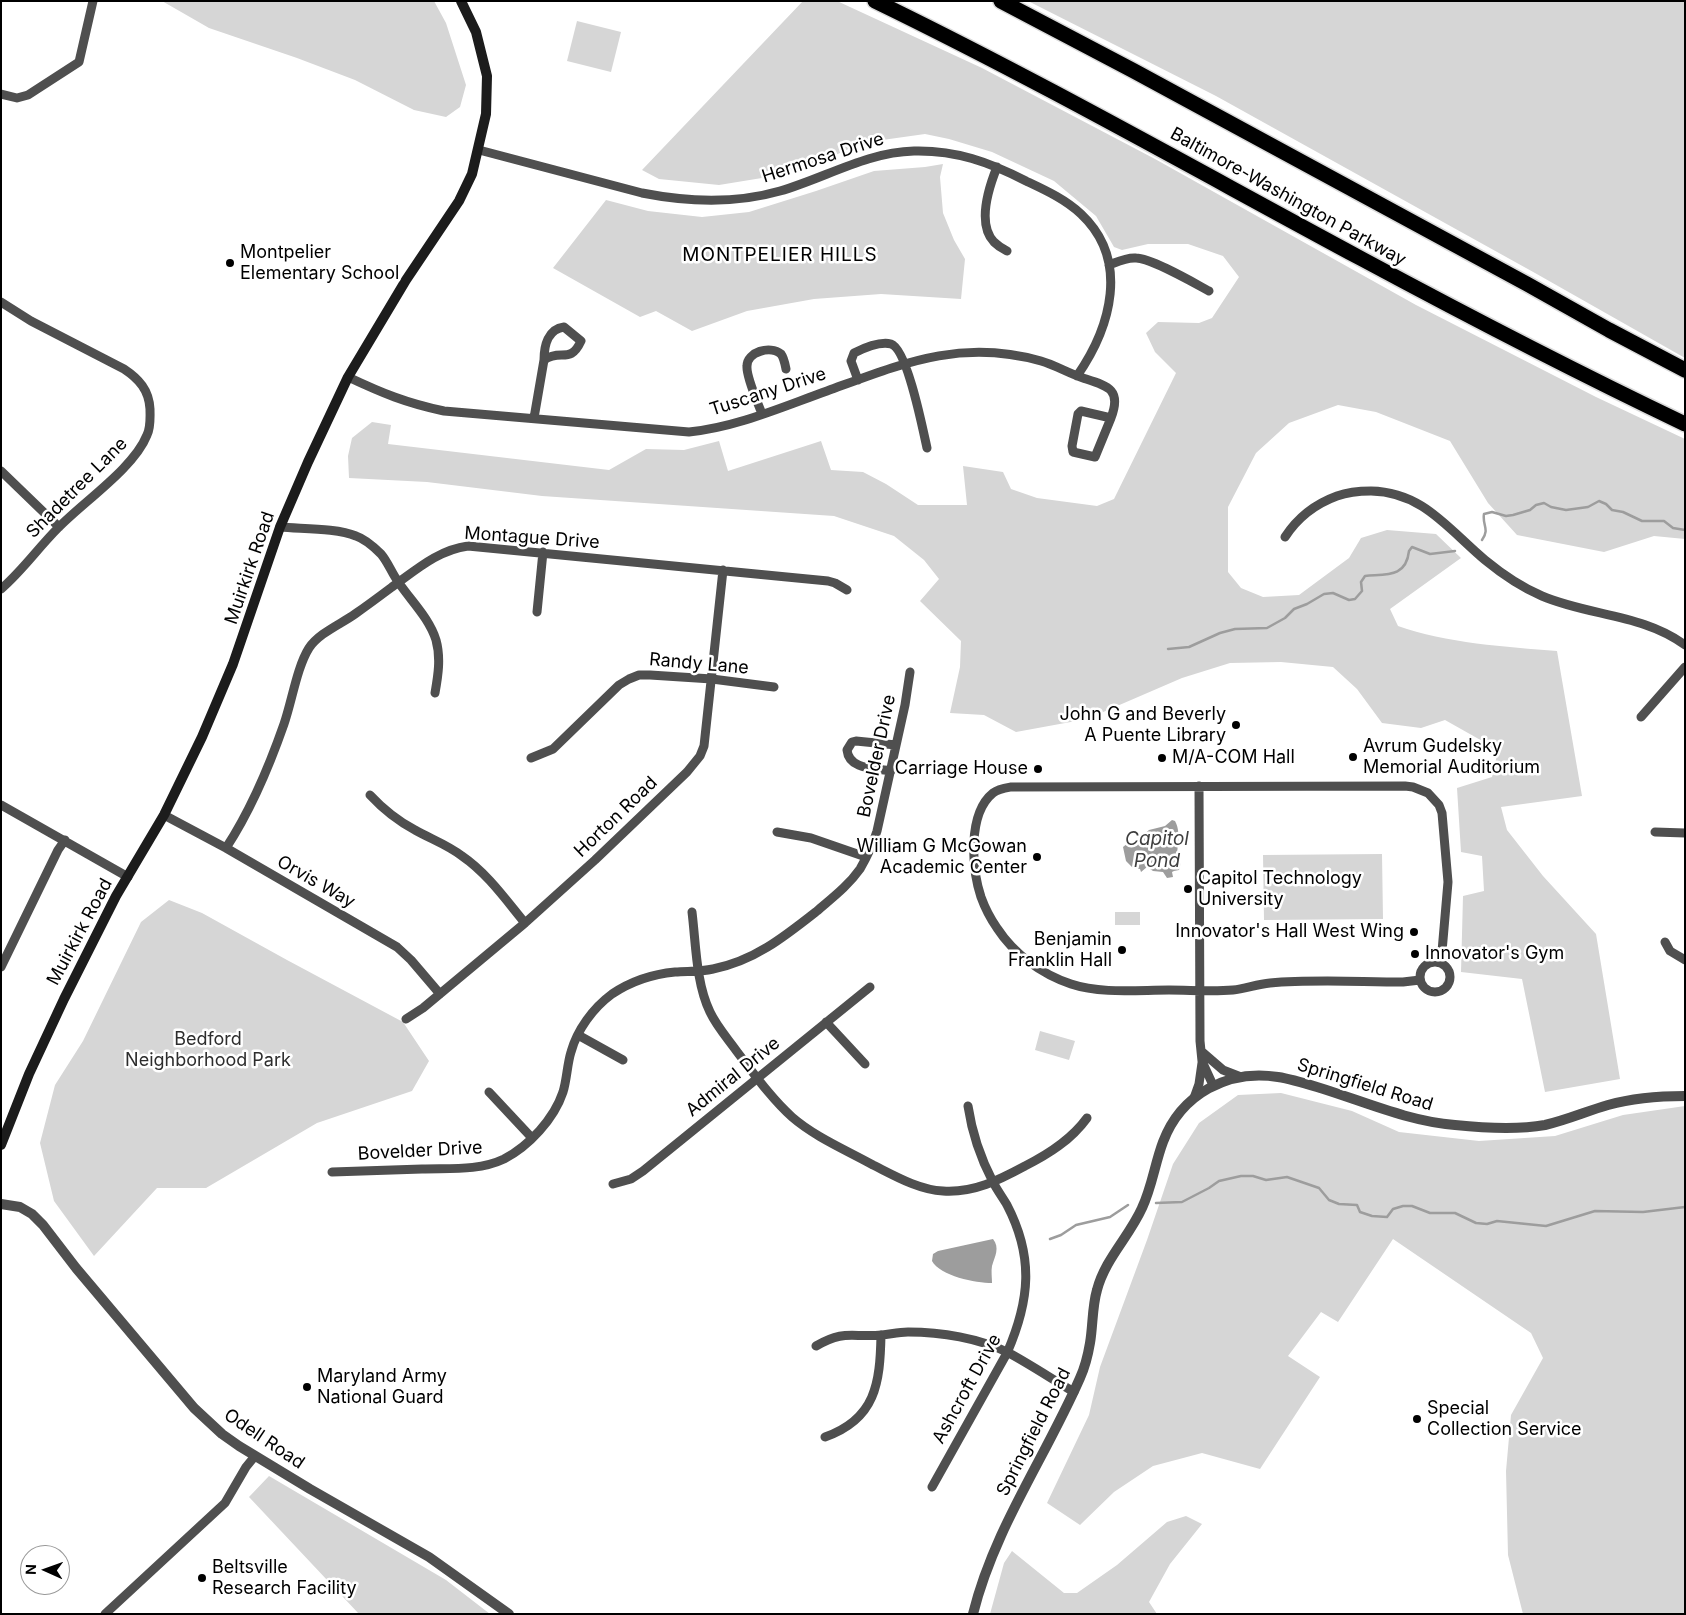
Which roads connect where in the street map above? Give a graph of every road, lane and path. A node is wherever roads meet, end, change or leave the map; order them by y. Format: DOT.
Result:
graph roads {
  1 [pos="93,1"];
  2 [pos="460,1"];
  3 [pos="875,1"];
  4 [pos="1001,1"];
  5 [pos="1,94"];
  6 [pos="479,150"];
  7 [pos="996,167"];
  8 [pos="1007,251"];
  9 [pos="1109,264"];
  10 [pos="1209,291"];
  11 [pos="1,302"];
  12 [pos="544,360"];
  13 [pos="906,363"];
  14 [pos="786,369"];
  15 [pos="1685,370"];
  16 [pos="1078,376"];
  17 [pos="348,377"];
  18 [pos="858,380"];
  19 [pos="762,414"];
  20 [pos="534,418"];
  21 [pos="1111,418"];
  22 [pos="1685,424"];
  23 [pos="927,448"];
  24 [pos="1,471"];
  25 [pos="58,527"];
  26 [pos="280,527"];
  27 [pos="1284,537"];
  28 [pos="543,552"];
  29 [pos="723,570"];
  30 [pos="398,583"];
  31 [pos="1,589"];
  32 [pos="847,590"];
  33 [pos="537,612"];
  34 [pos="1685,645"];
  35 [pos="1685,667"];
  36 [pos="910,672"];
  37 [pos="712,680"];
  38 [pos="774,687"];
  39 [pos="435,693"];
  40 [pos="1641,717"];
  41 [pos="896,746"];
  42 [pos="530,758"];
  43 [pos="891,771"];
  44 [pos="1199,786"];
  45 [pos="370,795"];
  46 [pos="1,805"];
  47 [pos="164,815"];
  48 [pos="777,832"];
  49 [pos="1655,832"];
  50 [pos="1685,833"];
  51 [pos="65,840"];
  52 [pos="226,848"];
  53 [pos="866,857"];
  54 [pos="128,877"];
  55 [pos="692,912"];
  56 [pos="526,923"];
  57 [pos="1665,942"];
  58 [pos="1685,960"];
  59 [pos="1441,963"];
  60 [pos="1,967"];
  61 [pos="699,971"];
  62 [pos="1420,980"];
  63 [pos="870,987"];
  64 [pos="1200,990"];
  65 [pos="440,994"];
  66 [pos="406,1018"];
  67 [pos="826,1022"];
  68 [pos="578,1035"];
  69 [pos="1201,1051"];
  70 [pos="623,1060"];
  71 [pos="1202,1061"];
  72 [pos="865,1064"];
  73 [pos="1241,1078"];
  74 [pos="758,1079"];
  75 [pos="1213,1086"];
  76 [pos="489,1092"];
  77 [pos="1685,1096"];
  78 [pos="1194,1098"];
  79 [pos="968,1106"];
  80 [pos="1087,1118"];
  81 [pos="532,1138"];
  82 [pos="1,1145"];
  83 [pos="332,1172"];
  84 [pos="993,1182"];
  85 [pos="613,1184"];
  86 [pos="1,1204"];
  87 [pos="881,1335"];
  88 [pos="816,1346"];
  89 [pos="1007,1353"];
  90 [pos="1074,1392"];
  91 [pos="825,1437"];
  92 [pos="255,1456"];
  93 [pos="932,1486"];
  94 [pos="105,1614"];
  95 [pos="509,1614"];
  96 [pos="973,1614"];
  1 -- 5 [label="street"];
  2 -- 6 [label="main road, Muirkirk Road"];
  3 -- 22 [label="highway, Baltimore-Washington Parkway"];
  4 -- 15 [label="highway, Baltimore-Washington Parkway"];
  6 -- 7 [label="street, Hermosa Drive"];
  6 -- 17 [label="main road, Muirkirk Road"];
  7 -- 8 [label="street"];
  7 -- 9 [label="street, Hermosa Drive"];
  9 -- 10 [label="street"];
  9 -- 16 [label="street, Hermosa Drive"];
  11 -- 25 [label="street, Shadetree Lane"];
  12 -- 20 [label="street"];
  13 -- 16 [label="street, Tuscany Drive"];
  13 -- 18 [label="street, Tuscany Drive"];
  13 -- 18 [label="street"];
  13 -- 23 [label="street"];
  14 -- 19 [label="street"];
  16 -- 21 [label="street, Tuscany Drive"];
  17 -- 20 [label="street, Tuscany Drive"];
  17 -- 26 [label="main road, Muirkirk Road"];
  18 -- 19 [label="street, Tuscany Drive"];
  19 -- 20 [label="street, Tuscany Drive"];
  21 -- 21 [label="street"];
  24 -- 25 [label="street"];
  25 -- 31 [label="street, Shadetree Lane"];
  26 -- 30 [label="street"];
  26 -- 47 [label="main road, Muirkirk Road"];
  27 -- 34 [label="street"];
  28 -- 29 [label="street, Montague Drive"];
  28 -- 30 [label="street, Montague Drive"];
  28 -- 33 [label="street"];
  29 -- 32 [label="street, Montague Drive"];
  29 -- 37 [label="street, Horton Road"];
  30 -- 39 [label="street"];
  30 -- 52 [label="street, Montague Drive"];
  35 -- 40 [label="street"];
  36 -- 41 [label="street, Bovelder Drive"];
  37 -- 38 [label="street, Randy Lane"];
  37 -- 42 [label="street, Randy Lane"];
  37 -- 56 [label="street, Horton Road"];
  41 -- 43 [label="street, Bovelder Drive"];
  41 -- 43 [label="street"];
  43 -- 53 [label="street, Bovelder Drive"];
  44 -- 59 [label="street"];
  44 -- 64 [label="street"];
  44 -- 64 [label="street"];
  45 -- 56 [label="street"];
  46 -- 51 [label="street"];
  47 -- 52 [label="street, Orvis Way"];
  47 -- 54 [label="main road, Muirkirk Road"];
  48 -- 53 [label="street"];
  49 -- 50 [label="street"];
  51 -- 54 [label="street"];
  51 -- 60 [label="street"];
  52 -- 65 [label="street, Orvis Way"];
  53 -- 61 [label="street, Bovelder Drive"];
  54 -- 82 [label="main road, Muirkirk Road"];
  55 -- 61 [label="street"];
  56 -- 65 [label="street, Horton Road"];
  57 -- 58 [label="street"];
  59 -- 62 [label="street"];
  59 -- 62 [label="street"];
  61 -- 68 [label="street, Bovelder Drive"];
  61 -- 74 [label="street"];
  62 -- 64 [label="street"];
  63 -- 67 [label="street, Admiral Drive"];
  64 -- 69 [label="street"];
  65 -- 66 [label="street, Horton Road"];
  67 -- 72 [label="street"];
  67 -- 74 [label="street, Admiral Drive"];
  68 -- 70 [label="street"];
  68 -- 81 [label="street, Bovelder Drive"];
  69 -- 71 [label="street"];
  69 -- 73 [label="street"];
  71 -- 75 [label="street"];
  71 -- 78 [label="street"];
  73 -- 75 [label="street, Springfield Road"];
  73 -- 77 [label="street, Springfield Road"];
  74 -- 84 [label="street"];
  74 -- 85 [label="street, Admiral Drive"];
  75 -- 78 [label="street, Springfield Road"];
  76 -- 81 [label="street"];
  78 -- 90 [label="street, Springfield Road"];
  79 -- 84 [label="street, Ashcroft Drive"];
  80 -- 84 [label="street"];
  81 -- 83 [label="street, Bovelder Drive"];
  84 -- 89 [label="street, Ashcroft Drive"];
  86 -- 92 [label="street, Odell Road"];
  87 -- 88 [label="street"];
  87 -- 89 [label="street"];
  87 -- 91 [label="street"];
  89 -- 90 [label="street"];
  89 -- 93 [label="street, Ashcroft Drive"];
  90 -- 96 [label="street, Springfield Road"];
  92 -- 94 [label="street"];
  92 -- 95 [label="street, Odell Road"];
}
